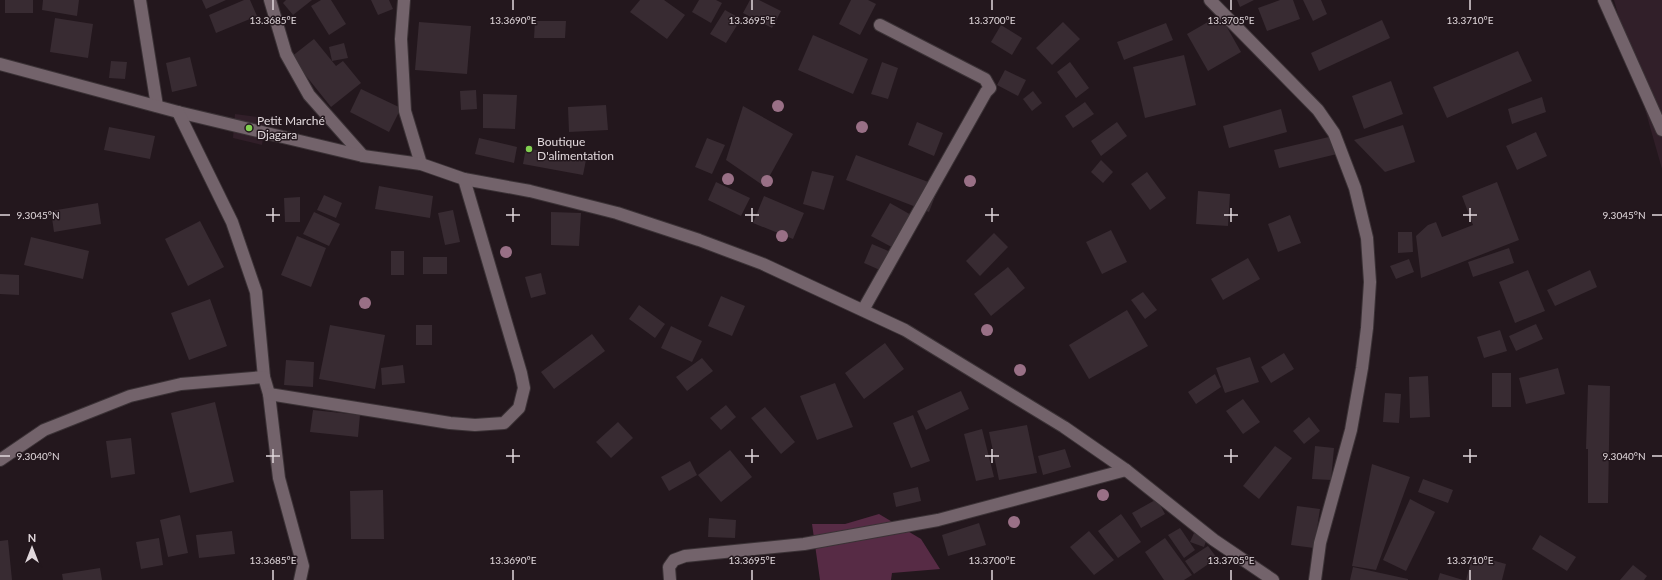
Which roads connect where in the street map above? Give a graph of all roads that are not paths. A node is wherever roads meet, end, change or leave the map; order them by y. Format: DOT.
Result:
graph roads {
  1 [pos="140,0"];
  2 [pos="270,0"];
  3 [pos="404,0"];
  4 [pos="1210,0"];
  5 [pos="1604,0"];
  6 [pos="880,25"];
  7 [pos="0,64"];
  8 [pos="157,106"];
  9 [pos="178,112"];
  10 [pos="1662,130"];
  11 [pos="363,156"];
  12 [pos="421,164"];
  13 [pos="464,179"];
  14 [pos="863,310"];
  15 [pos="264,377"];
  16 [pos="269,394"];
  17 [pos="0,460"];
  18 [pos="1126,470"];
  19 [pos="300,580"];
  20 [pos="670,580"];
  21 [pos="1274,580"];
  22 [pos="1315,580"];
  1 -- 8 [label="street"];
  2 -- 11 [label="street"];
  3 -- 12 [label="street"];
  4 -- 22 [label="street"];
  5 -- 10 [label="street"];
  6 -- 14 [label="street"];
  7 -- 8 [label="street"];
  8 -- 9 [label="street"];
  9 -- 11 [label="street"];
  9 -- 15 [label="street"];
  11 -- 12 [label="street"];
  12 -- 13 [label="street"];
  13 -- 14 [label="street"];
  13 -- 16 [label="street"];
  14 -- 18 [label="street"];
  15 -- 16 [label="street"];
  15 -- 17 [label="street"];
  16 -- 19 [label="street"];
  18 -- 20 [label="street"];
  18 -- 21 [label="street"];
}
